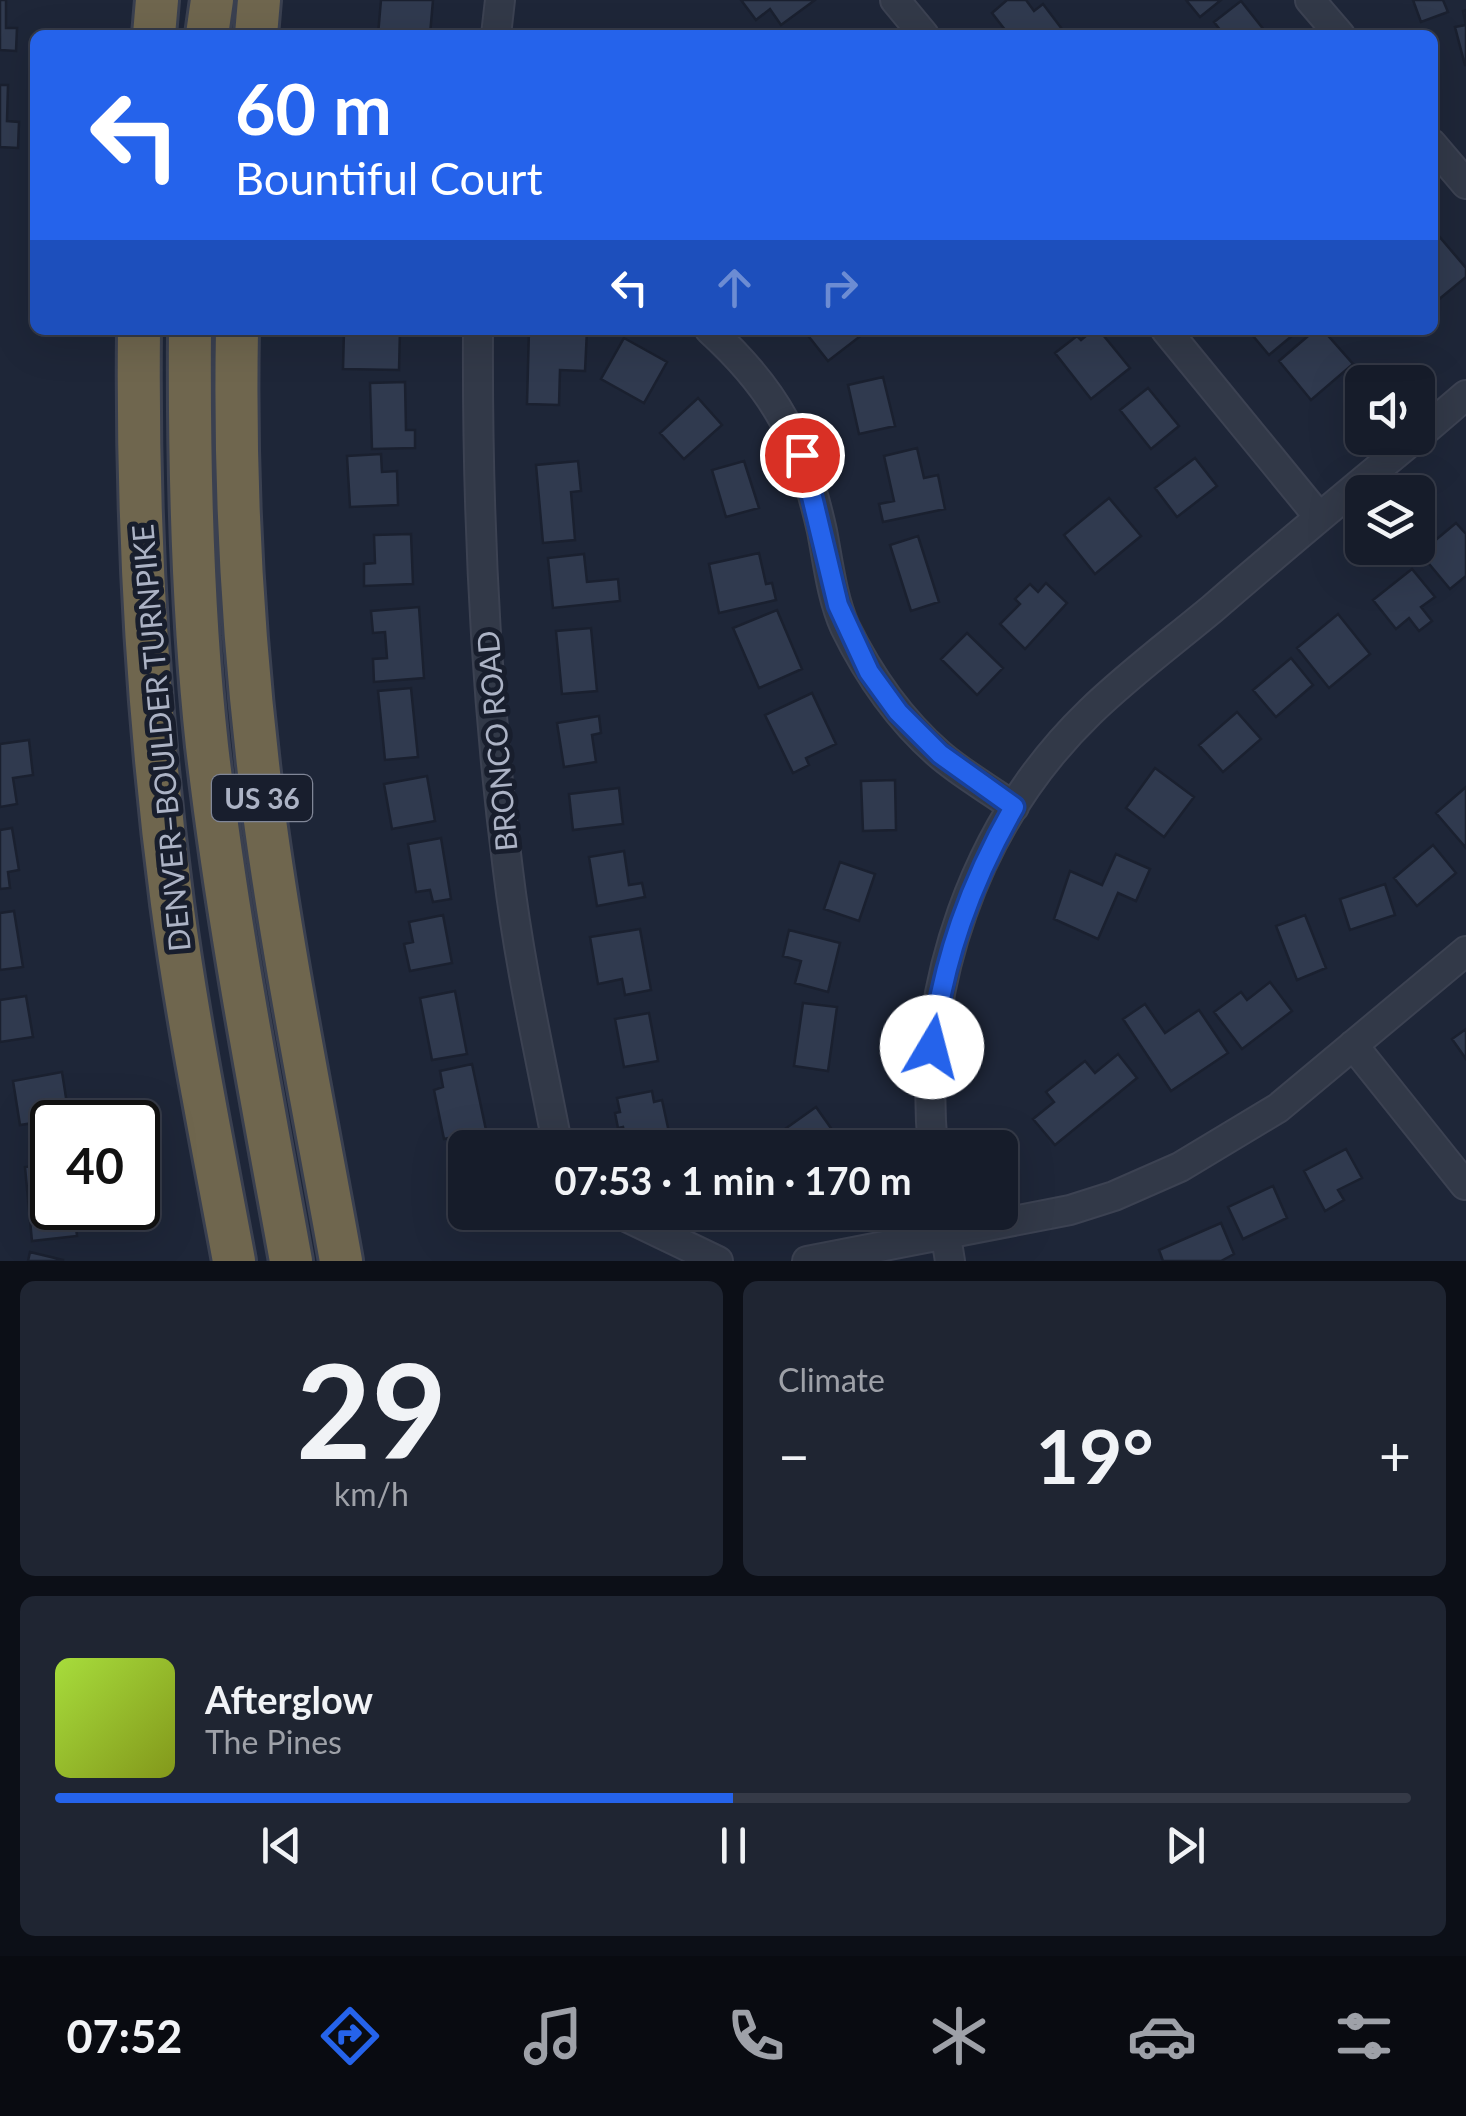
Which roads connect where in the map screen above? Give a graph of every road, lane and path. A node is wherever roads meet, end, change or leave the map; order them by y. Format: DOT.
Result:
graph roads {
  1 [pos="158,0"];
  2 [pos="212,0"];
  3 [pos="259,0"];
  4 [pos="500,0"];
  5 [pos="895,0"];
  6 [pos="1310,0"];
  7 [pos="155,30"];
  8 [pos="209,30"];
  9 [pos="256,30"];
  10 [pos="497,30"];
  11 [pos="920,30"];
  12 [pos="1336,30"];
  13 [pos="1438,151"];
  14 [pos="1466,184"];
  15 [pos="138,335"];
  16 [pos="190,335"];
  17 [pos="237,335"];
  18 [pos="478,335"];
  19 [pos="716,335"];
  20 [pos="1170,335"];
  21 [pos="1466,396"];
  22 [pos="1435,421"];
  23 [pos="1394,455"];
  24 [pos="1320,517"];
  25 [pos="1014,807"];
  26 [pos="1466,951"];
  27 [pos="1353,1045"];
  28 [pos="555,1130"];
  29 [pos="932,1130"];
  30 [pos="1466,1185"];
  31 [pos="653,1230"];
  32 [pos="946,1236"];
  33 [pos="234,1261"];
  34 [pos="292,1261"];
  35 [pos="341,1261"];
  36 [pos="718,1261"];
  37 [pos="807,1261"];
  1 -- 7 [label="highway"];
  2 -- 8 [label="highway"];
  3 -- 9 [label="highway"];
  4 -- 10 [label="street"];
  5 -- 11 [label="street"];
  6 -- 12 [label="street"];
  13 -- 14 [label="street"];
  15 -- 33 [label="highway, DENVER–BOULDER TURNPIKE"];
  16 -- 34 [label="highway"];
  17 -- 35 [label="highway, US 36"];
  18 -- 28 [label="street, BRONCO ROAD"];
  19 -- 25 [label="street"];
  20 -- 24 [label="street"];
  21 -- 22 [label="street"];
  23 -- 24 [label="street"];
  24 -- 25 [label="street"];
  25 -- 29 [label="street"];
  26 -- 27 [label="street"];
  27 -- 30 [label="street"];
  27 -- 32 [label="street"];
  31 -- 36 [label="street"];
  32 -- 37 [label="street"];
}
